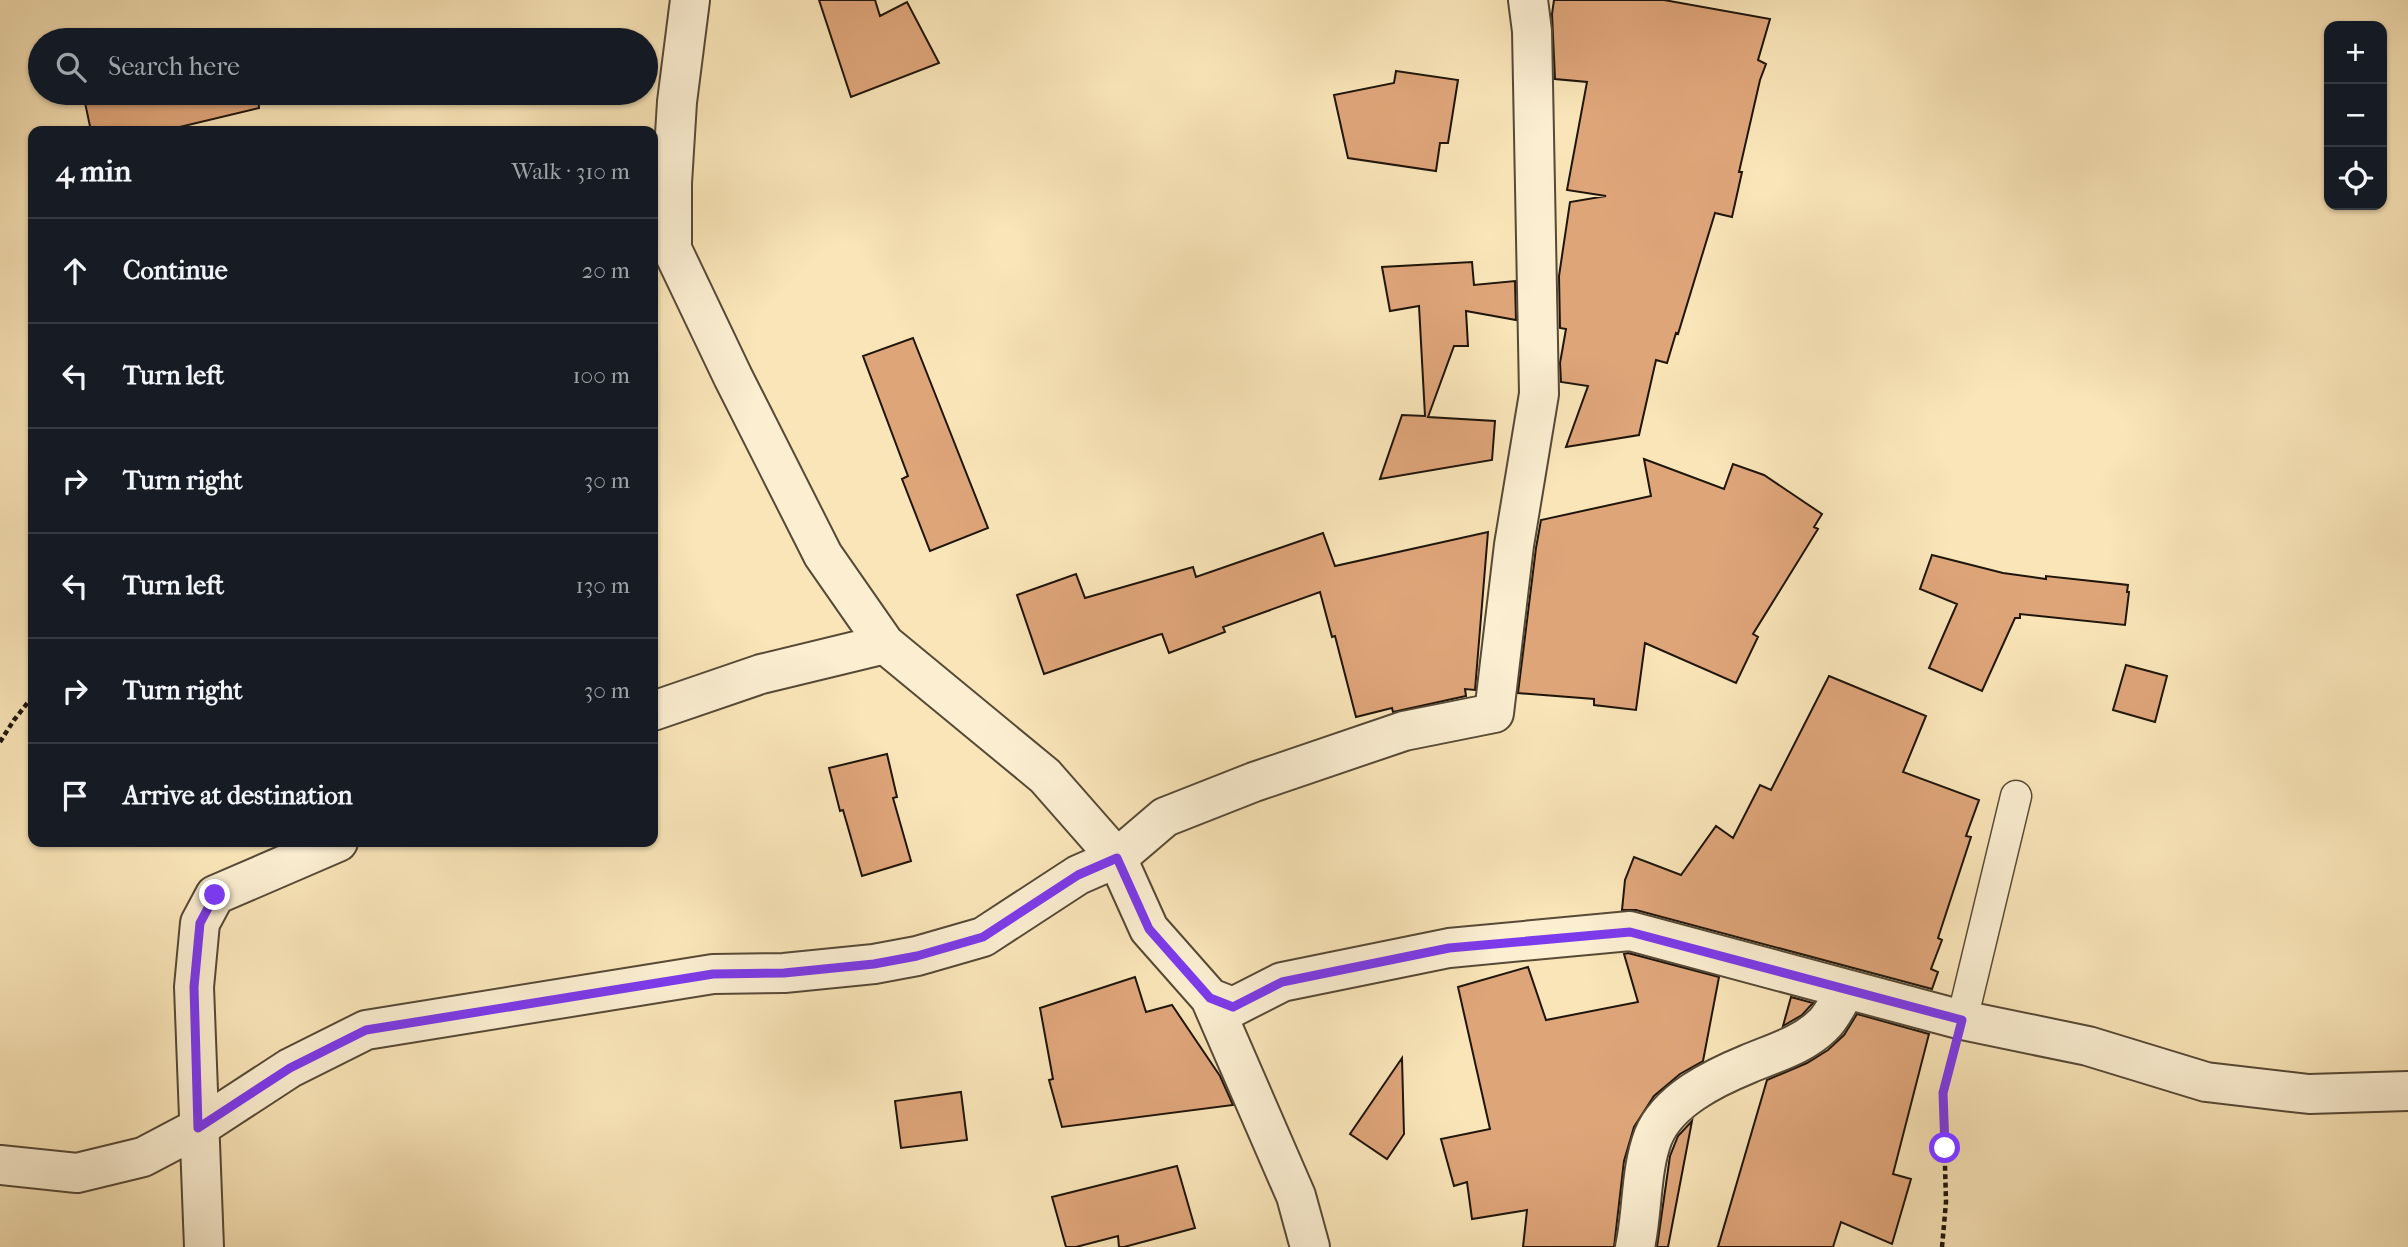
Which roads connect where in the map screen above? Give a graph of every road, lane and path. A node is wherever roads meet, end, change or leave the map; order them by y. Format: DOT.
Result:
graph roads {
  1 [pos="690,0"];
  2 [pos="1528,0"];
  3 [pos="886,644"];
  4 [pos="28,702"];
  5 [pos="658,709"];
  6 [pos="0,742"];
  7 [pos="2016,796"];
  8 [pos="326,847"];
  9 [pos="1117,858"];
  10 [pos="1846,989"];
  11 [pos="1210,998"];
  12 [pos="1962,1020"];
  13 [pos="2408,1091"];
  14 [pos="198,1128"];
  15 [pos="0,1166"];
  16 [pos="204,1247"];
  17 [pos="1310,1247"];
  18 [pos="1634,1247"];
  19 [pos="1942,1247"];
  1 -- 3 [label="street"];
  2 -- 9 [label="street"];
  3 -- 5 [label="street"];
  3 -- 9 [label="street"];
  4 -- 6 [label="path"];
  7 -- 12 [label="lane"];
  8 -- 14 [label="street"];
  9 -- 11 [label="street"];
  9 -- 14 [label="street"];
  10 -- 11 [label="street"];
  10 -- 12 [label="street"];
  10 -- 18 [label="street"];
  11 -- 17 [label="street"];
  12 -- 13 [label="street"];
  12 -- 19 [label="path"];
  14 -- 15 [label="street"];
  14 -- 16 [label="street"];
}
